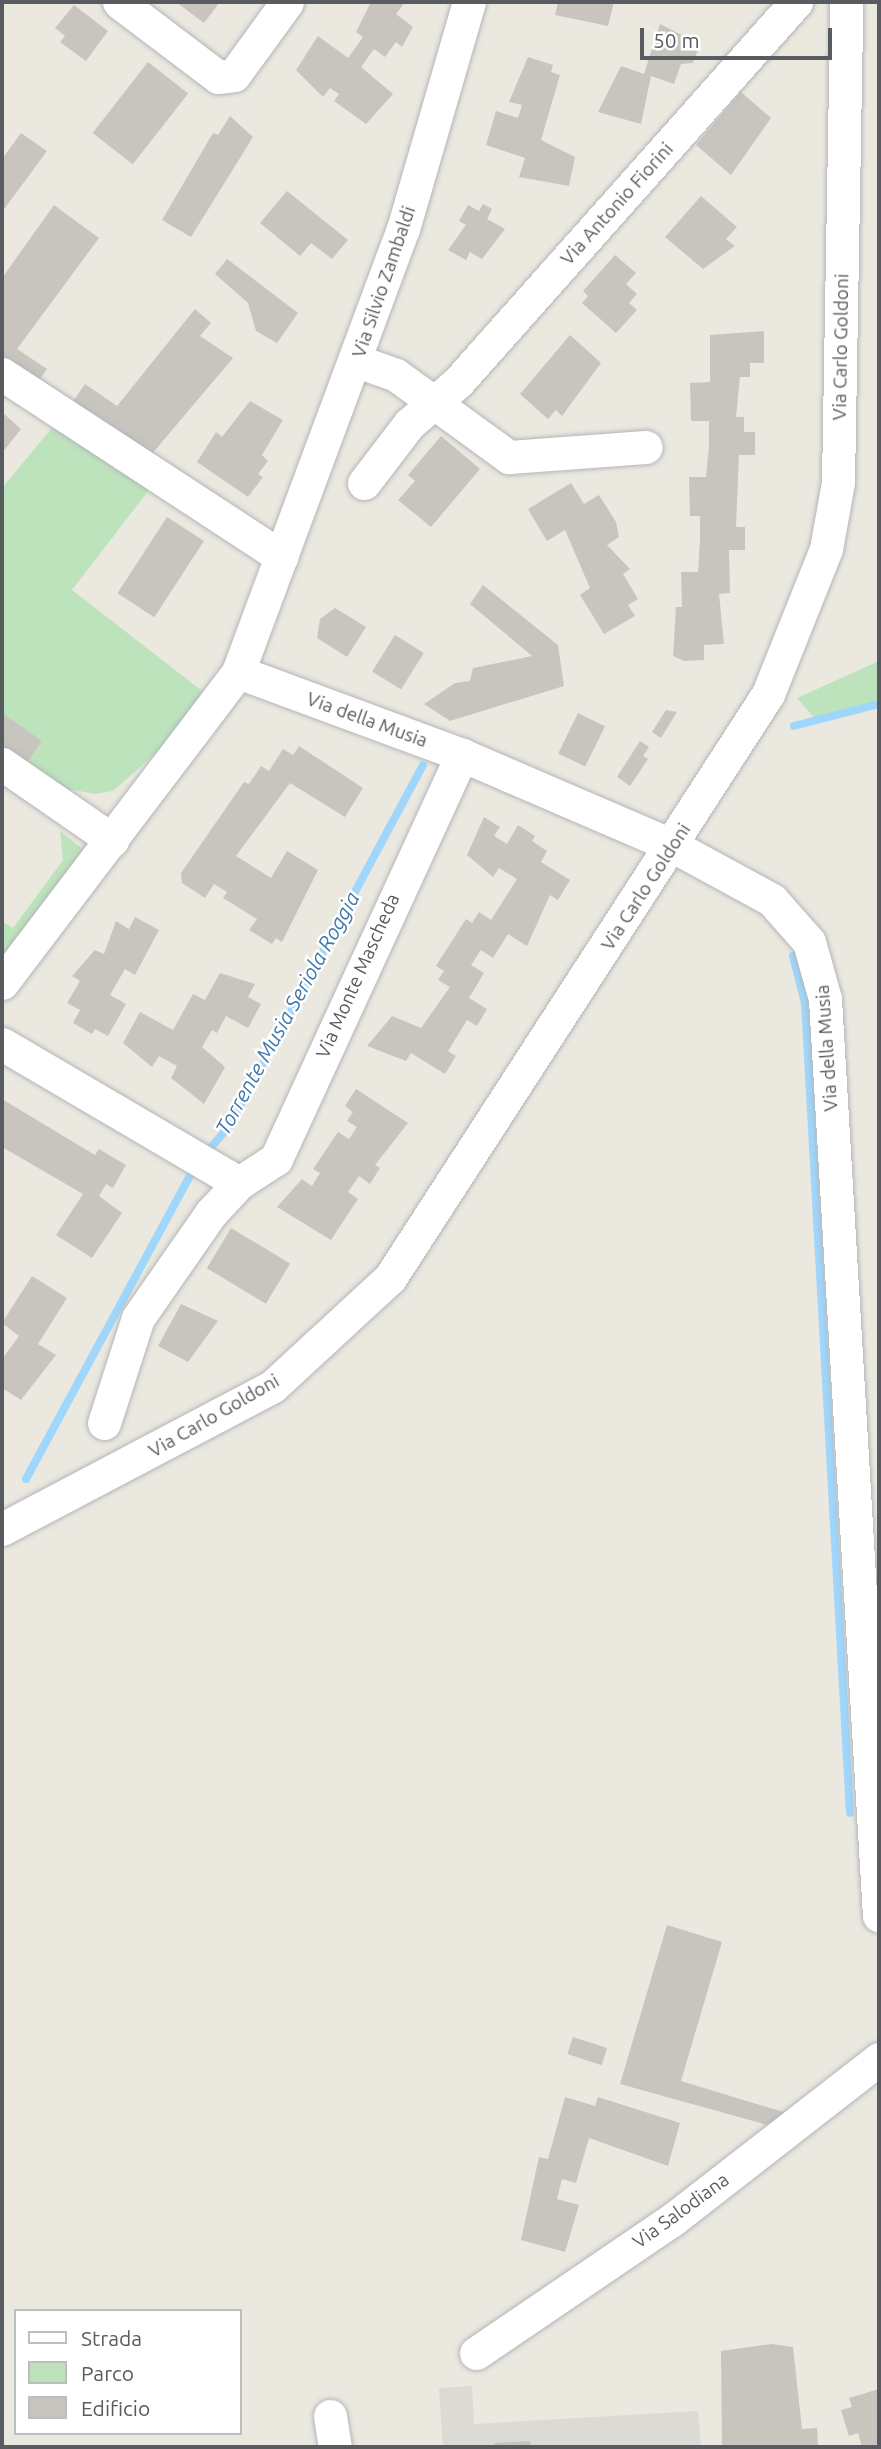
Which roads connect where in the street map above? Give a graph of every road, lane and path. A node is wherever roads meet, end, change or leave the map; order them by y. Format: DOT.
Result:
graph roads {
  1 [pos="119,2"];
  2 [pos="287,2"];
  3 [pos="469,2"];
  4 [pos="796,2"];
  5 [pos="846,2"];
  6 [pos="357,361"];
  7 [pos="2,374"];
  8 [pos="433,402"];
  9 [pos="646,447"];
  10 [pos="364,483"];
  11 [pos="282,557"];
  12 [pos="239,672"];
  13 [pos="462,755"];
  14 [pos="2,764"];
  15 [pos="112,840"];
  16 [pos="673,846"];
  17 [pos="2,983"];
  18 [pos="2,1044"];
  19 [pos="239,1183"];
  20 [pos="104,1423"];
  21 [pos="2,1529"];
  22 [pos="879,1915"];
  23 [pos="879,2059"];
  24 [pos="476,2353"];
  1 -- 2 [label="street"];
  3 -- 6 [label="street, Via Silvio Zambaldi"];
  4 -- 8 [label="street, Via Antonio Fiorini"];
  5 -- 16 [label="street, Via Carlo Goldoni"];
  6 -- 8 [label="street"];
  6 -- 11 [label="street, Via Silvio Zambaldi"];
  7 -- 11 [label="street"];
  8 -- 9 [label="street"];
  8 -- 10 [label="street, Via Antonio Fiorini"];
  11 -- 12 [label="street"];
  12 -- 13 [label="street, Via della Musia"];
  12 -- 15 [label="street"];
  13 -- 16 [label="street, Via della Musia"];
  13 -- 19 [label="street, Via Monte Mascheda"];
  14 -- 15 [label="street"];
  15 -- 17 [label="street"];
  16 -- 21 [label="street, Via Carlo Goldoni"];
  16 -- 22 [label="street, Via della Musia"];
  18 -- 19 [label="street"];
  19 -- 20 [label="street, Via Monte Mascheda"];
  23 -- 24 [label="street, Via Salodiana"];
}
